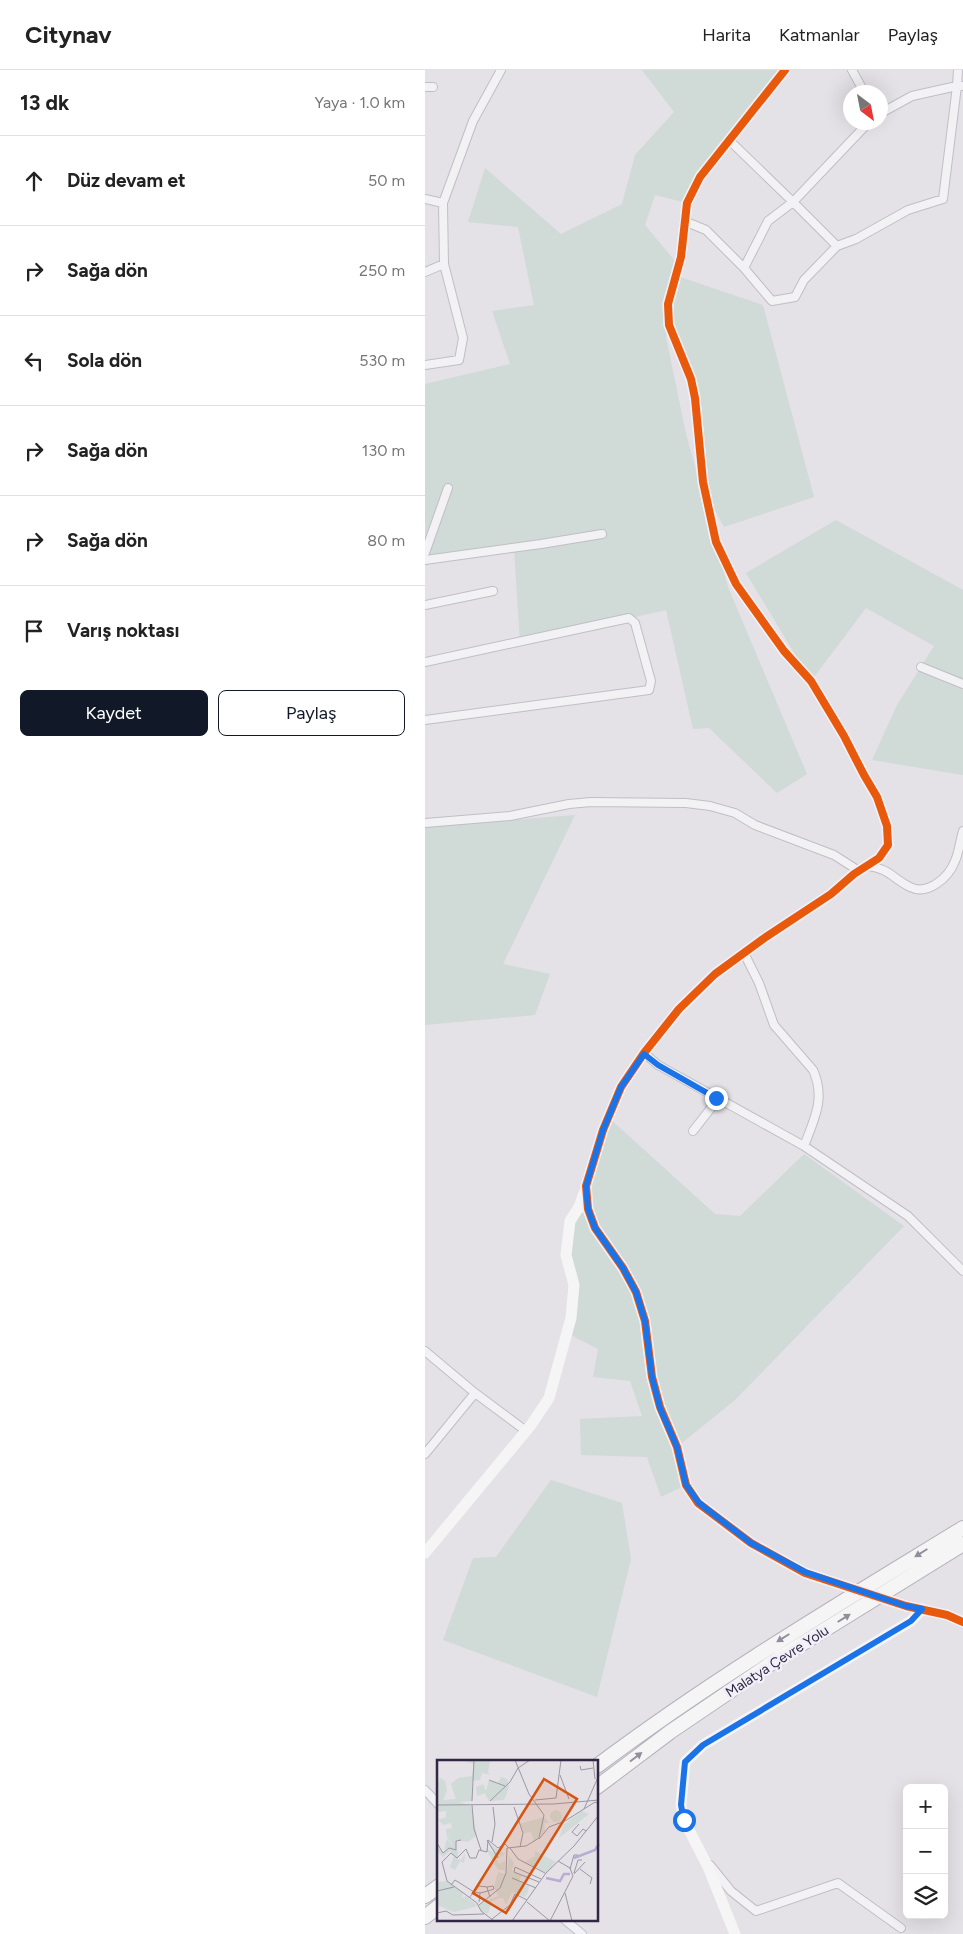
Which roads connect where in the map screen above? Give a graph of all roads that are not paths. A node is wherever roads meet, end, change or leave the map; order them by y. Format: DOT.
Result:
graph roads {
  1 [pos="501,70"];
  2 [pos="785,70"];
  3 [pos="852,70"];
  4 [pos="959,70"];
  5 [pos="860,85"];
  6 [pos="960,86"];
  7 [pos="888,109"];
  8 [pos="861,130"];
  9 [pos="729,140"];
  10 [pos="425,199"];
  11 [pos="793,202"];
  12 [pos="443,203"];
  13 [pos="684,222"];
  14 [pos="837,246"];
  15 [pos="444,264"];
  16 [pos="744,268"];
  17 [pos="425,272"];
  18 [pos="425,365"];
  19 [pos="448,488"];
  20 [pos="602,534"];
  21 [pos="425,553"];
  22 [pos="425,560"];
  23 [pos="493,591"];
  24 [pos="425,605"];
  25 [pos="425,662"];
  26 [pos="921,667"];
  27 [pos="963,684"];
  28 [pos="425,720"];
  29 [pos="425,824"];
  30 [pos="963,831"];
  31 [pos="888,845"];
  32 [pos="863,869"];
  33 [pos="887,872"];
  34 [pos="744,953"];
  35 [pos="644,1054"];
  36 [pos="716,1098"];
  37 [pos="693,1131"];
  38 [pos="803,1146"];
  39 [pos="586,1186"];
  40 [pos="963,1271"];
  41 [pos="425,1351"];
  42 [pos="475,1393"];
  43 [pos="526,1431"];
  44 [pos="425,1454"];
  45 [pos="963,1528"];
  46 [pos="963,1544"];
  47 [pos="425,1553"];
  48 [pos="922,1609"];
  49 [pos="963,1622"];
  50 [pos="599,1764"];
  51 [pos="599,1785"];
  52 [pos="425,1790"];
  53 [pos="437,1803"];
  54 [pos="704,1858"];
  55 [pos="437,1887"];
  56 [pos="425,1896"];
  57 [pos="437,1908"];
  58 [pos="425,1917"];
  59 [pos="567,1922"];
  60 [pos="901,1928"];
  61 [pos="582,1934"];
  62 [pos="735,1934"];
  1 -- 12 [label="street"];
  2 -- 9 [label="street"];
  3 -- 5 [label="street"];
  4 -- 6 [label="street"];
  6 -- 7 [label="street"];
  6 -- 14 [label="street"];
  8 -- 11 [label="street"];
  9 -- 11 [label="street"];
  9 -- 13 [label="street"];
  10 -- 12 [label="street"];
  11 -- 14 [label="street"];
  11 -- 16 [label="street"];
  12 -- 15 [label="street"];
  13 -- 16 [label="street"];
  13 -- 31 [label="street"];
  14 -- 16 [label="street"];
  15 -- 17 [label="street"];
  15 -- 18 [label="street"];
  19 -- 21 [label="street"];
  20 -- 22 [label="street"];
  23 -- 24 [label="street"];
  25 -- 28 [label="street"];
  26 -- 27 [label="street"];
  29 -- 32 [label="street"];
  30 -- 33 [label="street"];
  31 -- 32 [label="street"];
  31 -- 33 [label="street"];
  32 -- 33 [label="street"];
  32 -- 34 [label="street"];
  34 -- 35 [label="street"];
  34 -- 38 [label="street"];
  35 -- 36 [label="street"];
  35 -- 39 [label="street"];
  36 -- 37 [label="street"];
  36 -- 38 [label="street"];
  38 -- 40 [label="street"];
  39 -- 43 [label="street"];
  39 -- 48 [label="street, bridge"];
  41 -- 42 [label="street"];
  42 -- 43 [label="street"];
  42 -- 44 [label="street"];
  43 -- 47 [label="street"];
  45 -- 50 [label="highway, Malatya Çevre Yolu, one-way"];
  51 -- 46 [label="highway, Malatya Çevre Yolu, one-way"];
  48 -- 49 [label="street"];
  48 -- 54 [label="street"];
  52 -- 53 [label="street"];
  54 -- 60 [label="street"];
  54 -- 62 [label="street"];
  55 -- 56 [label="highway"];
  57 -- 58 [label="highway"];
  59 -- 61 [label="street"];
}
